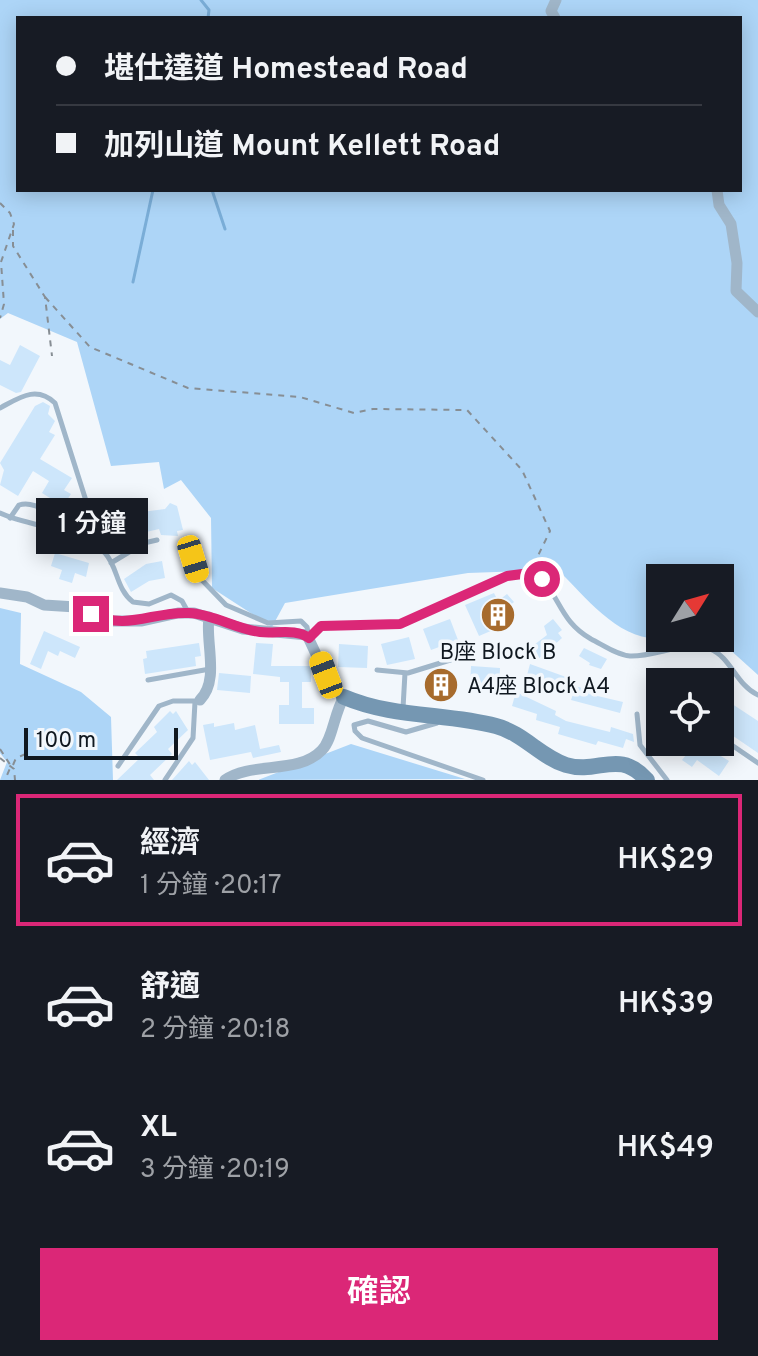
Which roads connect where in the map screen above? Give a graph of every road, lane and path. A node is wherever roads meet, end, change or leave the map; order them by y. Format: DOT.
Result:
graph roads {
  1 [pos="717,192"];
  2 [pos="0,203"];
  3 [pos="13,230"];
  4 [pos="45,297"];
  5 [pos="758,312"];
  6 [pos="0,318"];
  7 [pos="52,356"];
  8 [pos="0,408"];
  9 [pos="0,513"];
  10 [pos="10,518"];
  11 [pos="157,540"];
  12 [pos="187,541"];
  13 [pos="111,563"];
  14 [pos="530,573"];
  15 [pos="0,593"];
  16 [pos="188,613"];
  17 [pos="209,617"];
  18 [pos="309,638"];
  19 [pos="460,657"];
  20 [pos="210,669"];
  21 [pos="377,670"];
  22 [pos="405,673"];
  23 [pos="148,680"];
  24 [pos="758,695"];
  25 [pos="344,697"];
  26 [pos="198,701"];
  27 [pos="403,712"];
  28 [pos="637,714"];
  29 [pos="450,719"];
  30 [pos="734,747"];
  31 [pos="0,749"];
  32 [pos="28,753"];
  33 [pos="0,758"];
  34 [pos="758,763"];
  35 [pos="11,766"];
  36 [pos="118,766"];
  37 [pos="5,780"];
  38 [pos="15,780"];
  39 [pos="165,780"];
  40 [pos="225,780"];
  41 [pos="483,780"];
  42 [pos="647,780"];
  43 [pos="667,780"];
  1 -- 5 [label="street"];
  2 -- 3 [label="path"];
  3 -- 4 [label="path"];
  3 -- 6 [label="path"];
  4 -- 7 [label="path"];
  4 -- 14 [label="path"];
  8 -- 10 [label="lane"];
  9 -- 10 [label="lane"];
  10 -- 13 [label="lane"];
  11 -- 13 [label="lane"];
  12 -- 18 [label="lane"];
  13 -- 16 [label="lane"];
  14 -- 18 [label="lane"];
  14 -- 24 [label="lane"];
  15 -- 16 [label="street"];
  16 -- 17 [label="street"];
  17 -- 18 [label="street"];
  17 -- 20 [label="street"];
  18 -- 25 [label="street"];
  19 -- 22 [label="lane"];
  20 -- 23 [label="lane"];
  20 -- 26 [label="street"];
  21 -- 22 [label="lane"];
  22 -- 27 [label="lane"];
  25 -- 27 [label="street"];
  25 -- 40 [label="street"];
  26 -- 36 [label="lane"];
  26 -- 39 [label="lane"];
  27 -- 29 [label="street"];
  28 -- 43 [label="lane"];
  29 -- 41 [label="lane"];
  29 -- 42 [label="street"];
  30 -- 34 [label="lane"];
  31 -- 35 [label="path"];
  32 -- 35 [label="path"];
  33 -- 35 [label="path"];
  35 -- 37 [label="path"];
  35 -- 38 [label="path"];
}
